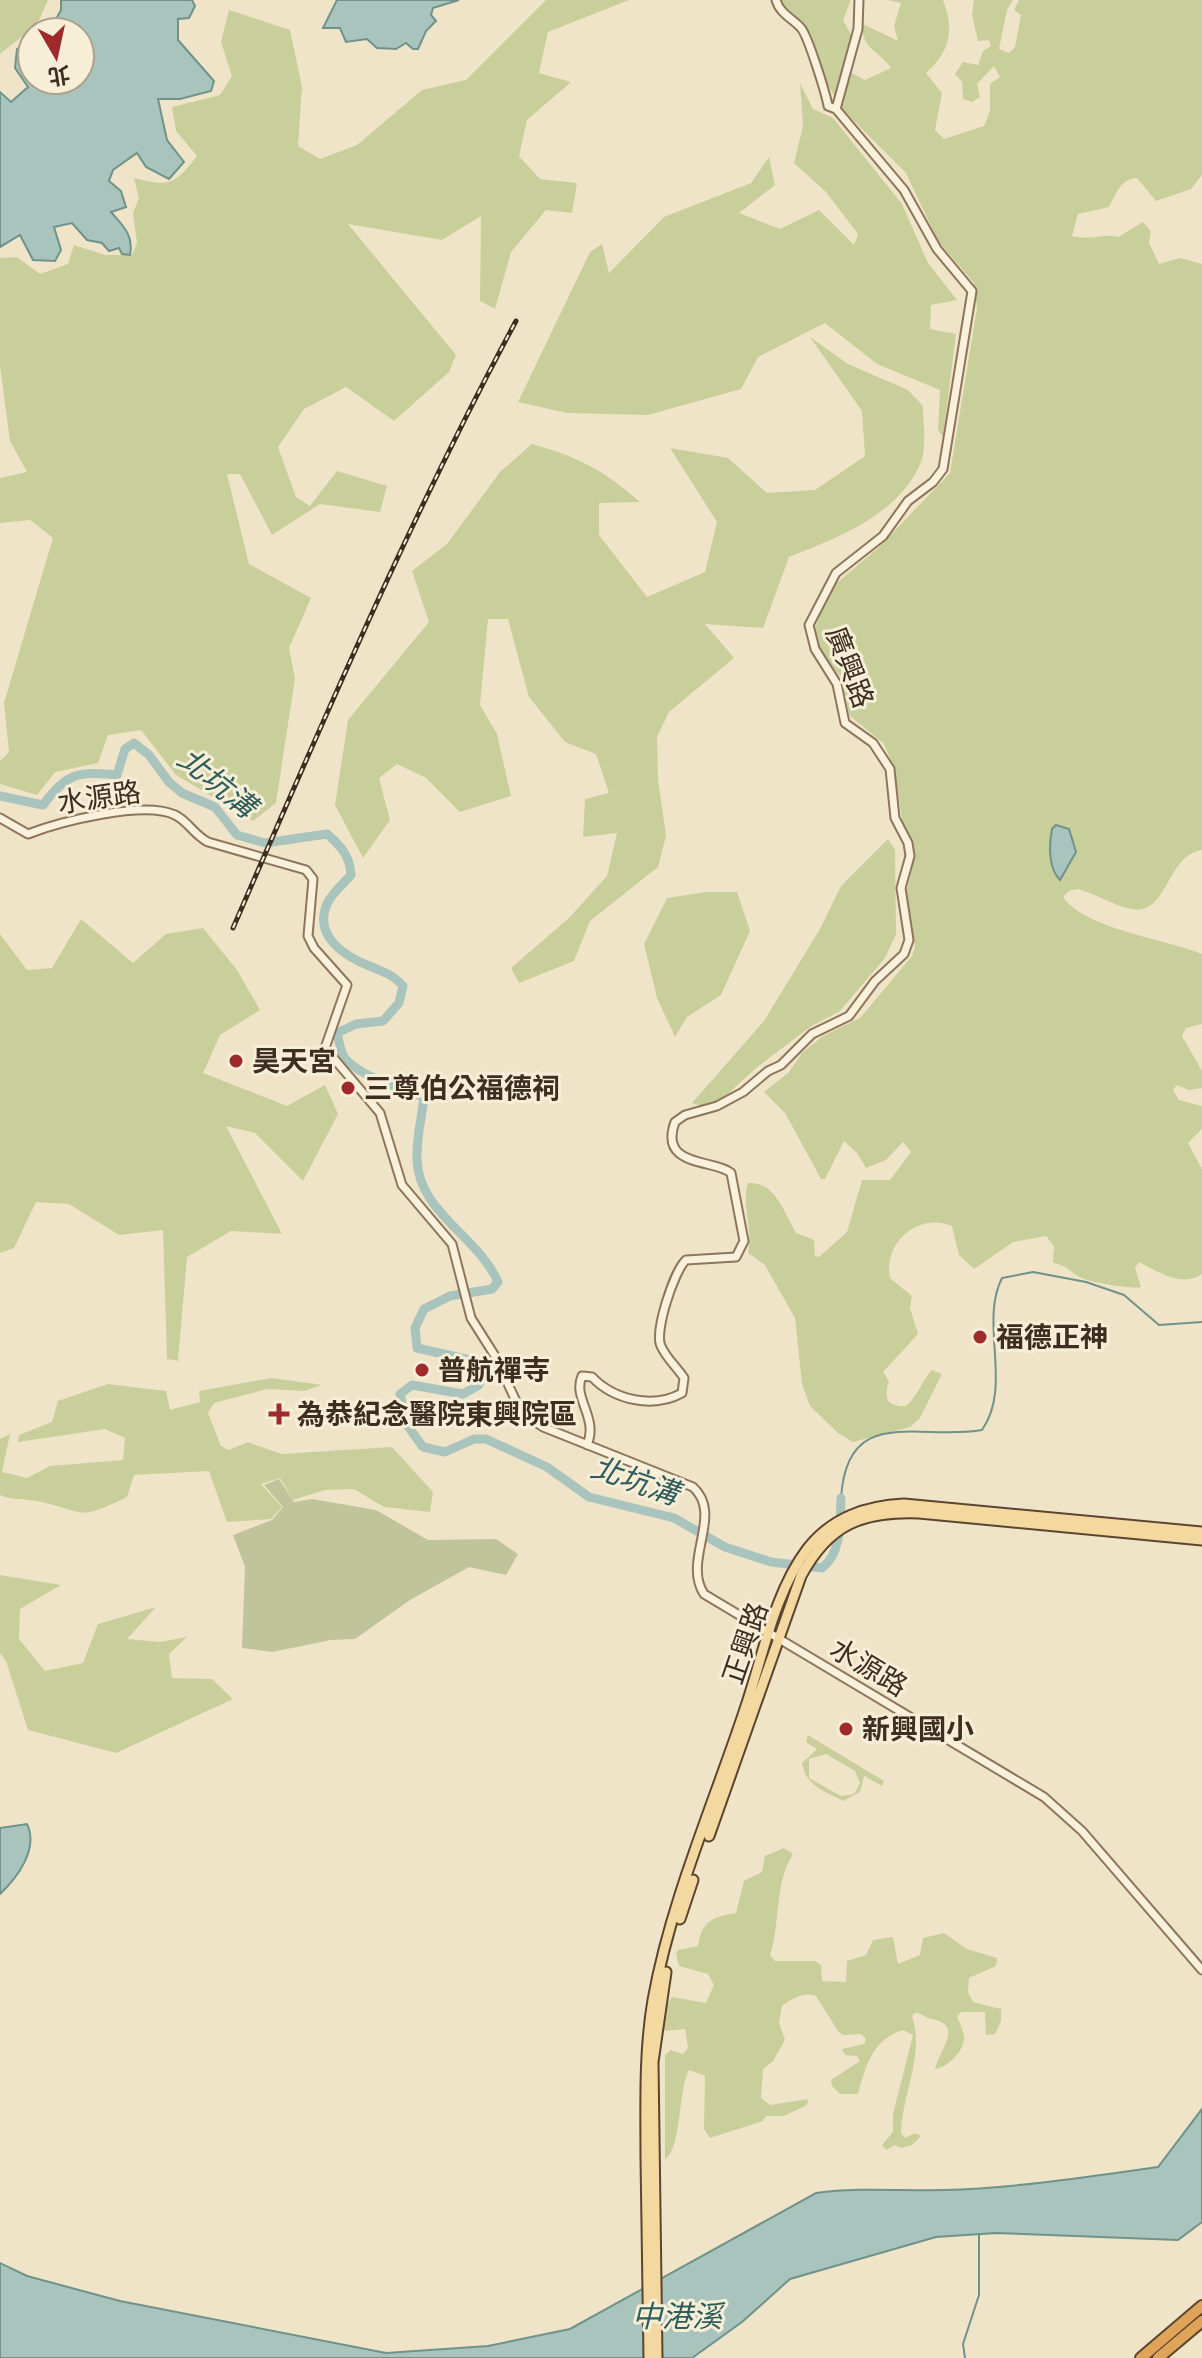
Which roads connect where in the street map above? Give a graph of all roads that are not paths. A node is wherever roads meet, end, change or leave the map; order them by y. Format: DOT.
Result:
graph roads {
  1 [pos="776,0"];
  2 [pos="859,0"];
  3 [pos="836,109"];
  4 [pos="0,818"];
  5 [pos="587,1445"];
  6 [pos="843,1524"];
  7 [pos="1202,1532"];
  8 [pos="1202,1540"];
  9 [pos="805,1561"];
  10 [pos="774,1635"];
  11 [pos="1202,1970"];
  12 [pos="650,2151"];
  13 [pos="1202,2306"];
  14 [pos="1202,2321"];
  15 [pos="1160,2356"];
  16 [pos="649,2358"];
  17 [pos="657,2358"];
  18 [pos="1141,2358"];
  1 -- 3 [label="street"];
  2 -- 3 [label="street"];
  3 -- 5 [label="street, 廣興路"];
  4 -- 5 [label="street, 水源路"];
  5 -- 10 [label="street, 水源路"];
  6 -- 7 [label="main road, 正興路"];
  6 -- 8 [label="main road, 正興路"];
  6 -- 9 [label="main road, 正興路"];
  6 -- 9 [label="main road, 正興路"];
  9 -- 10 [label="main road, 正興路"];
  10 -- 11 [label="street, 水源路"];
  10 -- 12 [label="main road, 正興路"];
  12 -- 16 [label="main road"];
  12 -- 17 [label="main road"];
  13 -- 18 [label="highway"];
  14 -- 15 [label="highway"];
}
